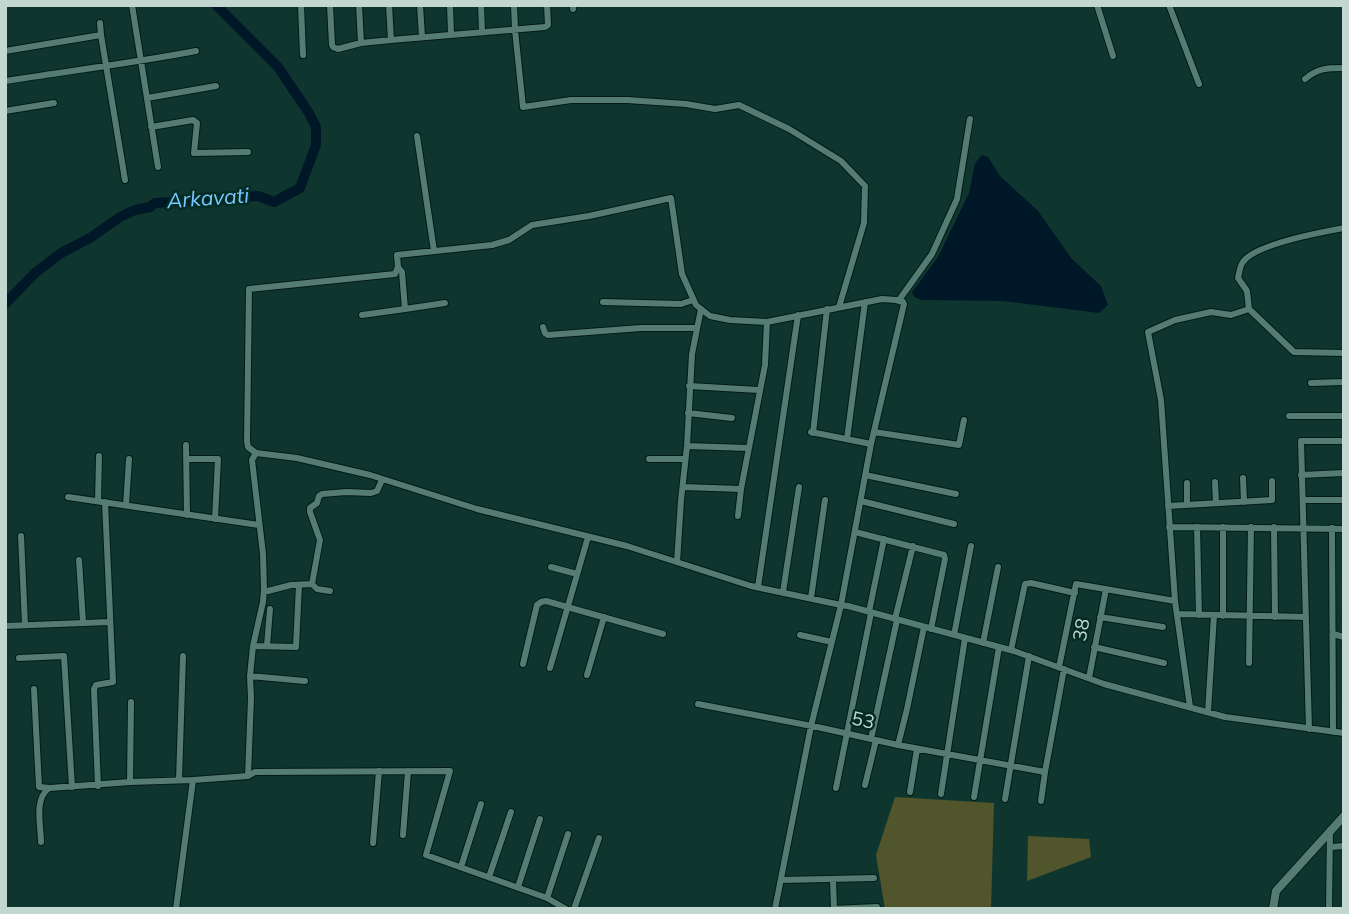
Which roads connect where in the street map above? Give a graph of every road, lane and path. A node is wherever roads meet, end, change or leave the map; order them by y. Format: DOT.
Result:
graph roads {
  1 [pos="132,5"];
  2 [pos="301,5"];
  3 [pos="330,5"];
  4 [pos="359,5"];
  5 [pos="389,5"];
  6 [pos="420,5"];
  7 [pos="450,5"];
  8 [pos="481,5"];
  9 [pos="514,5"];
  10 [pos="547,5"];
  11 [pos="1097,5"];
  12 [pos="1169,5"];
  13 [pos="100,23"];
  14 [pos="514,30"];
  15 [pos="482,32"];
  16 [pos="451,34"];
  17 [pos="101,35"];
  18 [pos="422,37"];
  19 [pos="391,40"];
  20 [pos="361,43"];
  21 [pos="5,51"];
  22 [pos="196,51"];
  23 [pos="303,55"];
  24 [pos="1113,56"];
  25 [pos="142,61"];
  26 [pos="106,65"];
  27 [pos="1344,68"];
  28 [pos="1305,79"];
  29 [pos="5,81"];
  30 [pos="1199,84"];
  31 [pos="216,86"];
  32 [pos="147,98"];
  33 [pos="54,103"];
  34 [pos="5,111"];
  35 [pos="970,119"];
  36 [pos="151,127"];
  37 [pos="417,136"];
  38 [pos="248,152"];
  39 [pos="158,167"];
  40 [pos="125,180"];
  41 [pos="1344,228"];
  42 [pos="434,251"];
  43 [pos="398,267"];
  44 [pos="693,300"];
  45 [pos="603,302"];
  46 [pos="865,302"];
  47 [pos="901,302"];
  48 [pos="445,303"];
  49 [pos="839,307"];
  50 [pos="405,309"];
  51 [pos="701,309"];
  52 [pos="827,309"];
  53 [pos="1250,309"];
  54 [pos="362,315"];
  55 [pos="798,315"];
  56 [pos="767,322"];
  57 [pos="543,327"];
  58 [pos="697,328"];
  59 [pos="1344,353"];
  60 [pos="1344,382"];
  61 [pos="1311,383"];
  62 [pos="689,386"];
  63 [pos="759,390"];
  64 [pos="688,413"];
  65 [pos="1289,416"];
  66 [pos="1344,416"];
  67 [pos="732,418"];
  68 [pos="964,420"];
  69 [pos="874,432"];
  70 [pos="847,439"];
  71 [pos="1344,441"];
  72 [pos="871,444"];
  73 [pos="186,445"];
  74 [pos="687,446"];
  75 [pos="748,448"];
  76 [pos="256,453"];
  77 [pos="99,456"];
  78 [pos="129,459"];
  79 [pos="186,459"];
  80 [pos="649,459"];
  81 [pos="685,459"];
  82 [pos="1344,473"];
  83 [pos="865,475"];
  84 [pos="1301,475"];
  85 [pos="1243,478"];
  86 [pos="382,480"];
  87 [pos="1272,481"];
  88 [pos="1215,482"];
  89 [pos="1187,483"];
  90 [pos="683,487"];
  91 [pos="799,487"];
  92 [pos="741,489"];
  93 [pos="956,494"];
  94 [pos="68,496"];
  95 [pos="825,500"];
  96 [pos="1303,500"];
  97 [pos="1344,500"];
  98 [pos="102,501"];
  99 [pos="860,501"];
  100 [pos="1244,502"];
  101 [pos="1216,503"];
  102 [pos="126,505"];
  103 [pos="1187,505"];
  104 [pos="1168,506"];
  105 [pos="187,515"];
  106 [pos="738,516"];
  107 [pos="215,519"];
  108 [pos="954,524"];
  109 [pos="259,525"];
  110 [pos="1169,527"];
  111 [pos="1197,527"];
  112 [pos="1223,527"];
  113 [pos="1251,527"];
  114 [pos="1274,527"];
  115 [pos="1304,527"];
  116 [pos="1332,528"];
  117 [pos="1344,529"];
  118 [pos="855,532"];
  119 [pos="21,536"];
  120 [pos="588,537"];
  121 [pos="884,539"];
  122 [pos="913,546"];
  123 [pos="971,546"];
  124 [pos="79,560"];
  125 [pos="677,562"];
  126 [pos="551,567"];
  127 [pos="998,567"];
  128 [pos="577,574"];
  129 [pos="312,584"];
  130 [pos="299,585"];
  131 [pos="758,587"];
  132 [pos="1106,589"];
  133 [pos="330,590"];
  134 [pos="264,592"];
  135 [pos="783,592"];
  136 [pos="1075,593"];
  137 [pos="811,598"];
  138 [pos="1175,601"];
  139 [pos="841,605"];
  140 [pos="568,607"];
  141 [pos="270,610"];
  142 [pos="870,612"];
  143 [pos="1177,614"];
  144 [pos="1199,615"];
  145 [pos="1214,615"];
  146 [pos="1223,616"];
  147 [pos="604,617"];
  148 [pos="1100,617"];
  149 [pos="1250,617"];
  150 [pos="1275,617"];
  151 [pos="1306,617"];
  152 [pos="896,619"];
  153 [pos="83,622"];
  154 [pos="110,622"];
  155 [pos="25,625"];
  156 [pos="5,626"];
  157 [pos="1163,627"];
  158 [pos="928,628"];
  159 [pos="663,634"];
  160 [pos="1333,634"];
  161 [pos="800,635"];
  162 [pos="954,635"];
  163 [pos="1344,636"];
  164 [pos="965,638"];
  165 [pos="832,642"];
  166 [pos="983,643"];
  167 [pos="253,646"];
  168 [pos="267,646"];
  169 [pos="999,647"];
  170 [pos="1094,648"];
  171 [pos="1011,650"];
  172 [pos="183,656"];
  173 [pos="1028,656"];
  174 [pos="19,658"];
  175 [pos="1164,663"];
  176 [pos="1249,663"];
  177 [pos="523,664"];
  178 [pos="550,668"];
  179 [pos="1061,668"];
  180 [pos="587,675"];
  181 [pos="250,676"];
  182 [pos="1089,678"];
  183 [pos="305,681"];
  184 [pos="34,688"];
  185 [pos="131,702"];
  186 [pos="698,704"];
  187 [pos="1190,707"];
  188 [pos="1208,712"];
  189 [pos="811,726"];
  190 [pos="1309,729"];
  191 [pos="1332,732"];
  192 [pos="847,733"];
  193 [pos="1344,733"];
  194 [pos="874,740"];
  195 [pos="898,745"];
  196 [pos="917,748"];
  197 [pos="948,754"];
  198 [pos="980,760"];
  199 [pos="1011,765"];
  200 [pos="379,771"];
  201 [pos="408,771"];
  202 [pos="1045,772"];
  203 [pos="248,776"];
  204 [pos="178,780"];
  205 [pos="193,780"];
  206 [pos="130,782"];
  207 [pos="865,785"];
  208 [pos="98,786"];
  209 [pos="72,787"];
  210 [pos="50,788"];
  211 [pos="836,788"];
  212 [pos="910,792"];
  213 [pos="941,794"];
  214 [pos="974,797"];
  215 [pos="1005,799"];
  216 [pos="1041,802"];
  217 [pos="481,804"];
  218 [pos="511,812"];
  219 [pos="1344,816"];
  220 [pos="540,819"];
  221 [pos="1330,830"];
  222 [pos="568,834"];
  223 [pos="403,835"];
  224 [pos="599,838"];
  225 [pos="41,842"];
  226 [pos="373,843"];
  227 [pos="1344,846"];
  228 [pos="1331,847"];
  229 [pos="461,867"];
  230 [pos="489,877"];
  231 [pos="874,878"];
  232 [pos="781,880"];
  233 [pos="833,880"];
  234 [pos="518,887"];
  235 [pos="547,898"];
  236 [pos="877,907"];
  237 [pos="176,909"];
  238 [pos="566,909"];
  239 [pos="574,909"];
  240 [pos="775,909"];
  241 [pos="833,909"];
  242 [pos="1273,909"];
  243 [pos="1329,909"];
  1 -- 25 [label="street"];
  2 -- 23 [label="street"];
  3 -- 20 [label="street"];
  4 -- 20 [label="street"];
  5 -- 19 [label="street"];
  6 -- 18 [label="street"];
  7 -- 16 [label="street"];
  8 -- 15 [label="street"];
  9 -- 14 [label="street"];
  10 -- 14 [label="street"];
  11 -- 24 [label="street"];
  12 -- 30 [label="street"];
  13 -- 17 [label="street"];
  14 -- 15 [label="street"];
  14 -- 49 [label="street"];
  15 -- 16 [label="street"];
  16 -- 18 [label="street"];
  17 -- 21 [label="street"];
  17 -- 26 [label="street"];
  18 -- 19 [label="street"];
  19 -- 20 [label="street"];
  22 -- 25 [label="street"];
  25 -- 26 [label="street"];
  25 -- 32 [label="street"];
  26 -- 29 [label="street"];
  26 -- 40 [label="street"];
  27 -- 28 [label="street"];
  31 -- 32 [label="street"];
  32 -- 36 [label="street"];
  33 -- 34 [label="street"];
  35 -- 47 [label="street"];
  36 -- 38 [label="street"];
  36 -- 39 [label="street"];
  37 -- 42 [label="street"];
  41 -- 53 [label="street"];
  42 -- 43 [label="street"];
  42 -- 44 [label="street"];
  43 -- 50 [label="street"];
  43 -- 76 [label="street"];
  44 -- 45 [label="street"];
  44 -- 51 [label="street"];
  46 -- 47 [label="street"];
  46 -- 49 [label="street"];
  46 -- 70 [label="street"];
  47 -- 69 [label="street"];
  48 -- 50 [label="street"];
  49 -- 52 [label="street"];
  50 -- 54 [label="street"];
  51 -- 56 [label="street"];
  51 -- 58 [label="street"];
  52 -- 55 [label="street"];
  52 -- 70 [label="street"];
  53 -- 59 [label="street"];
  53 -- 104 [label="street"];
  55 -- 56 [label="street"];
  55 -- 131 [label="street"];
  56 -- 63 [label="street"];
  57 -- 58 [label="street"];
  58 -- 62 [label="street"];
  60 -- 61 [label="street"];
  62 -- 63 [label="street"];
  62 -- 64 [label="street"];
  63 -- 75 [label="street"];
  64 -- 67 [label="street"];
  64 -- 74 [label="street"];
  65 -- 66 [label="street"];
  68 -- 69 [label="street"];
  69 -- 72 [label="street"];
  70 -- 72 [label="street"];
  71 -- 84 [label="street"];
  72 -- 83 [label="street"];
  73 -- 79 [label="street"];
  74 -- 75 [label="street"];
  74 -- 81 [label="street"];
  75 -- 92 [label="street"];
  76 -- 86 [label="street"];
  76 -- 109 [label="street"];
  77 -- 98 [label="street"];
  78 -- 102 [label="street"];
  79 -- 105 [label="street"];
  79 -- 107 [label="street"];
  80 -- 81 [label="street"];
  81 -- 90 [label="street"];
  82 -- 84 [label="street"];
  83 -- 93 [label="street"];
  83 -- 99 [label="street"];
  84 -- 96 [label="street"];
  85 -- 100 [label="street"];
  86 -- 120 [label="street"];
  86 -- 129 [label="street"];
  87 -- 100 [label="street"];
  88 -- 101 [label="street"];
  89 -- 103 [label="street"];
  90 -- 92 [label="street"];
  90 -- 125 [label="street"];
  91 -- 135 [label="street"];
  92 -- 106 [label="street"];
  94 -- 98 [label="street"];
  95 -- 137 [label="street"];
  96 -- 97 [label="street"];
  96 -- 115 [label="street"];
  98 -- 102 [label="street"];
  98 -- 154 [label="street"];
  99 -- 108 [label="street"];
  99 -- 118 [label="street"];
  100 -- 101 [label="street"];
  101 -- 103 [label="street"];
  102 -- 105 [label="street"];
  103 -- 104 [label="street"];
  104 -- 110 [label="street"];
  105 -- 107 [label="street"];
  107 -- 109 [label="street"];
  109 -- 134 [label="street"];
  110 -- 111 [label="street"];
  110 -- 138 [label="street"];
  111 -- 112 [label="street"];
  111 -- 144 [label="street"];
  112 -- 113 [label="street"];
  112 -- 146 [label="street"];
  113 -- 114 [label="street"];
  113 -- 149 [label="street"];
  114 -- 115 [label="street"];
  114 -- 150 [label="street"];
  115 -- 116 [label="street"];
  115 -- 151 [label="street"];
  116 -- 117 [label="street"];
  116 -- 160 [label="street"];
  118 -- 121 [label="street"];
  118 -- 139 [label="street"];
  119 -- 155 [label="street"];
  120 -- 125 [label="street"];
  120 -- 128 [label="street"];
  121 -- 122 [label="street"];
  121 -- 142 [label="street"];
  122 -- 152 [label="street"];
  122 -- 158 [label="street"];
  123 -- 162 [label="street"];
  124 -- 153 [label="street"];
  125 -- 131 [label="street"];
  126 -- 128 [label="street"];
  127 -- 166 [label="street"];
  128 -- 140 [label="street"];
  129 -- 130 [label="street"];
  129 -- 133 [label="street"];
  130 -- 134 [label="street"];
  130 -- 168 [label="street"];
  131 -- 135 [label="street"];
  132 -- 136 [label="street"];
  132 -- 138 [label="street"];
  132 -- 148 [label="street, 38"];
  134 -- 167 [label="street"];
  135 -- 137 [label="street"];
  136 -- 171 [label="street"];
  136 -- 179 [label="street"];
  137 -- 139 [label="street"];
  138 -- 143 [label="street"];
  139 -- 142 [label="street"];
  139 -- 165 [label="street"];
  140 -- 147 [label="street"];
  140 -- 177 [label="street"];
  140 -- 178 [label="street"];
  141 -- 168 [label="street"];
  142 -- 152 [label="street"];
  142 -- 192 [label="street"];
  143 -- 144 [label="street"];
  143 -- 187 [label="street"];
  144 -- 145 [label="street"];
  145 -- 146 [label="street"];
  145 -- 188 [label="street"];
  146 -- 149 [label="street"];
  147 -- 159 [label="street"];
  147 -- 180 [label="street"];
  148 -- 157 [label="street"];
  148 -- 170 [label="street, 38"];
  149 -- 150 [label="street"];
  149 -- 176 [label="street"];
  150 -- 151 [label="street"];
  151 -- 190 [label="street"];
  152 -- 158 [label="street"];
  152 -- 194 [label="street"];
  153 -- 154 [label="street"];
  153 -- 155 [label="street"];
  154 -- 208 [label="street"];
  155 -- 156 [label="street"];
  158 -- 162 [label="street"];
  158 -- 195 [label="street"];
  160 -- 163 [label="street"];
  160 -- 191 [label="street"];
  161 -- 165 [label="street"];
  162 -- 164 [label="street"];
  164 -- 166 [label="street"];
  164 -- 197 [label="street"];
  165 -- 189 [label="street"];
  166 -- 169 [label="street"];
  167 -- 168 [label="street"];
  167 -- 181 [label="street"];
  169 -- 171 [label="street"];
  169 -- 198 [label="street"];
  170 -- 175 [label="street"];
  170 -- 182 [label="street, 38"];
  171 -- 173 [label="street"];
  172 -- 204 [label="street"];
  173 -- 179 [label="street"];
  173 -- 199 [label="street"];
  174 -- 209 [label="street"];
  179 -- 182 [label="street"];
  179 -- 202 [label="street"];
  181 -- 183 [label="street"];
  181 -- 203 [label="street"];
  182 -- 187 [label="street"];
  184 -- 210 [label="street"];
  185 -- 206 [label="street"];
  186 -- 189 [label="street, 53"];
  187 -- 188 [label="street"];
  188 -- 190 [label="street"];
  189 -- 192 [label="street, 53"];
  189 -- 232 [label="street"];
  190 -- 191 [label="street"];
  191 -- 193 [label="street"];
  192 -- 194 [label="street, 53"];
  192 -- 211 [label="street"];
  194 -- 195 [label="street, 53"];
  194 -- 207 [label="street"];
  195 -- 196 [label="street, 53"];
  196 -- 197 [label="street, 53"];
  196 -- 212 [label="street"];
  197 -- 198 [label="street, 53"];
  197 -- 213 [label="street"];
  198 -- 199 [label="street, 53"];
  198 -- 214 [label="street"];
  199 -- 202 [label="street, 53"];
  199 -- 215 [label="street"];
  200 -- 201 [label="street"];
  200 -- 203 [label="street"];
  200 -- 226 [label="street"];
  201 -- 223 [label="street"];
  201 -- 229 [label="street"];
  202 -- 216 [label="street"];
  203 -- 205 [label="street"];
  204 -- 205 [label="street"];
  204 -- 206 [label="street"];
  205 -- 237 [label="street"];
  206 -- 208 [label="street"];
  208 -- 209 [label="street"];
  209 -- 210 [label="street"];
  210 -- 225 [label="street"];
  217 -- 229 [label="street"];
  218 -- 230 [label="street"];
  219 -- 221 [label="street"];
  220 -- 234 [label="street"];
  221 -- 228 [label="street"];
  221 -- 242 [label="street"];
  222 -- 235 [label="street"];
  224 -- 239 [label="street"];
  227 -- 228 [label="street"];
  228 -- 243 [label="street"];
  229 -- 230 [label="street"];
  230 -- 234 [label="street"];
  231 -- 233 [label="street"];
  232 -- 233 [label="street"];
  232 -- 240 [label="street"];
  233 -- 241 [label="street"];
  234 -- 235 [label="street"];
  235 -- 238 [label="street"];
  236 -- 241 [label="street"];
}
